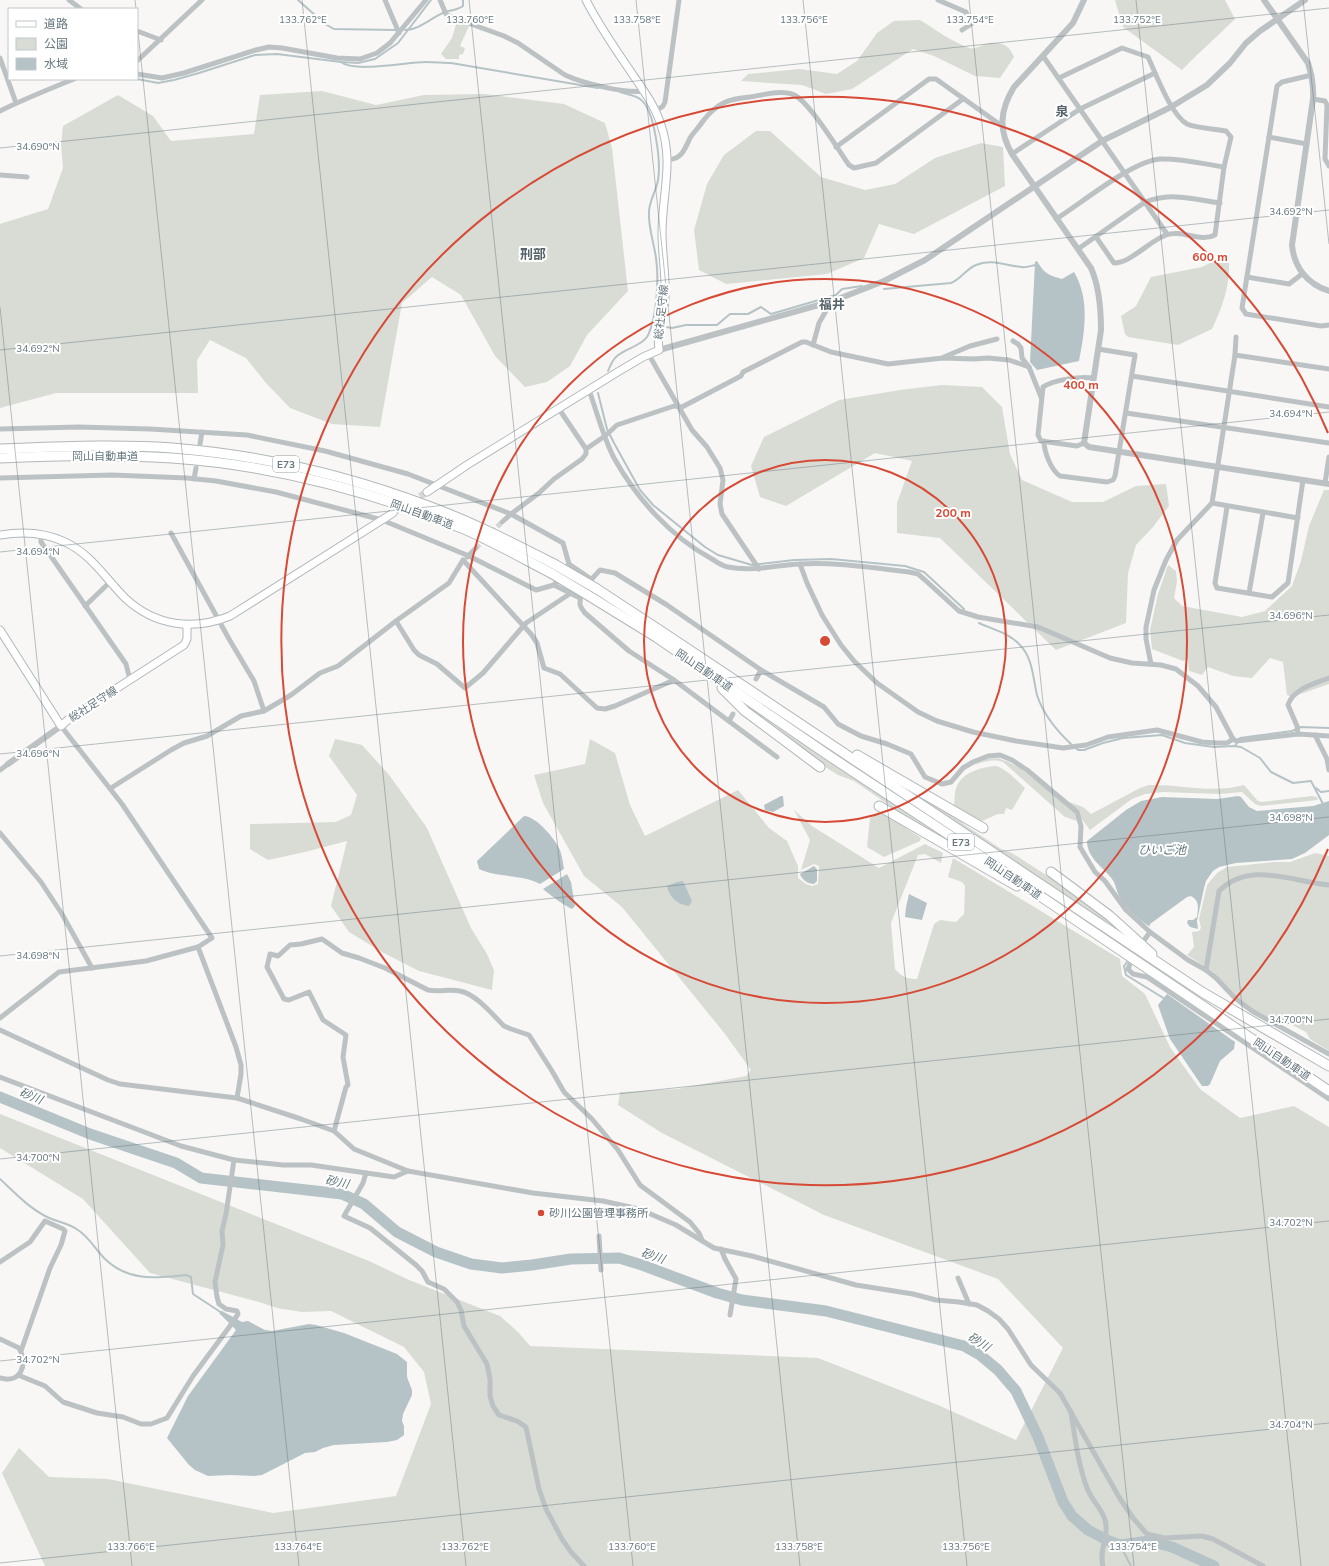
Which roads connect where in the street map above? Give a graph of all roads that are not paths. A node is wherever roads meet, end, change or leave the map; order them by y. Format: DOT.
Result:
graph roads {
  1 [pos="69,0"];
  2 [pos="202,0"];
  3 [pos="385,0"];
  4 [pos="426,0"];
  5 [pos="440,0"];
  6 [pos="586,0"];
  7 [pos="679,0"];
  8 [pos="938,0"];
  9 [pos="1084,0"];
  10 [pos="1264,0"];
  11 [pos="1305,0"];
  12 [pos="80,8"];
  13 [pos="1276,20"];
  14 [pos="962,30"];
  15 [pos="138,31"];
  16 [pos="399,33"];
  17 [pos="161,40"];
  18 [pos="1043,56"];
  19 [pos="0,58"];
  20 [pos="138,60"];
  21 [pos="1155,73"];
  22 [pos="138,74"];
  23 [pos="1312,75"];
  24 [pos="1059,78"];
  25 [pos="72,80"];
  26 [pos="644,91"];
  27 [pos="963,99"];
  28 [pos="1313,100"];
  29 [pos="16,103"];
  30 [pos="1171,106"];
  31 [pos="1080,109"];
  32 [pos="0,111"];
  33 [pos="656,111"];
  34 [pos="1002,126"];
  35 [pos="1269,137"];
  36 [pos="1102,141"];
  37 [pos="1307,144"];
  38 [pos="836,147"];
  39 [pos="1012,154"];
  40 [pos="668,160"];
  41 [pos="1329,166"];
  42 [pos="1224,167"];
  43 [pos="1125,173"];
  44 [pos="0,175"];
  45 [pos="27,177"];
  46 [pos="1034,186"];
  47 [pos="1145,202"];
  48 [pos="1220,203"];
  49 [pos="1056,219"];
  50 [pos="1167,234"];
  51 [pos="1096,236"];
  52 [pos="1078,249"];
  53 [pos="1302,274"];
  54 [pos="1247,277"];
  55 [pos="1329,291"];
  56 [pos="827,304"];
  57 [pos="1329,325"];
  58 [pos="1236,337"];
  59 [pos="997,339"];
  60 [pos="1013,341"];
  61 [pos="812,345"];
  62 [pos="1098,349"];
  63 [pos="659,350"];
  64 [pos="649,355"];
  65 [pos="1235,355"];
  66 [pos="943,358"];
  67 [pos="1028,367"];
  68 [pos="1329,369"];
  69 [pos="1132,376"];
  70 [pos="1093,378"];
  71 [pos="589,390"];
  72 [pos="1229,391"];
  73 [pos="1042,398"];
  74 [pos="678,406"];
  75 [pos="1329,407"];
  76 [pos="559,409"];
  77 [pos="1126,413"];
  78 [pos="1223,428"];
  79 [pos="0,429"];
  80 [pos="202,432"];
  81 [pos="608,433"];
  82 [pos="1044,441"];
  83 [pos="1084,443"];
  84 [pos="1329,443"];
  85 [pos="200,444"];
  86 [pos="0,449"];
  87 [pos="586,449"];
  88 [pos="1120,452"];
  89 [pos="1329,457"];
  90 [pos="0,458"];
  91 [pos="1218,467"];
  92 [pos="196,468"];
  93 [pos="0,478"];
  94 [pos="194,479"];
  95 [pos="1303,480"];
  96 [pos="1327,484"];
  97 [pos="436,486"];
  98 [pos="427,492"];
  99 [pos="1212,503"];
  100 [pos="1227,507"];
  101 [pos="393,513"];
  102 [pos="1263,513"];
  103 [pos="512,514"];
  104 [pos="1298,518"];
  105 [pos="382,520"];
  106 [pos="502,522"];
  107 [pos="171,533"];
  108 [pos="41,534"];
  109 [pos="0,535"];
  110 [pos="476,548"];
  111 [pos="469,556"];
  112 [pos="463,560"];
  113 [pos="569,564"];
  114 [pos="800,564"];
  115 [pos="757,566"];
  116 [pos="553,568"];
  117 [pos="591,579"];
  118 [pos="110,581"];
  119 [pos="554,585"];
  120 [pos="571,593"];
  121 [pos="1249,593"];
  122 [pos="580,598"];
  123 [pos="85,606"];
  124 [pos="219,621"];
  125 [pos="396,621"];
  126 [pos="524,625"];
  127 [pos="187,626"];
  128 [pos="0,630"];
  129 [pos="1151,664"];
  130 [pos="761,670"];
  131 [pos="706,672"];
  132 [pos="1329,678"];
  133 [pos="756,679"];
  134 [pos="130,680"];
  135 [pos="674,680"];
  136 [pos="773,706"];
  137 [pos="264,710"];
  138 [pos="733,714"];
  139 [pos="729,721"];
  140 [pos="61,726"];
  141 [pos="1298,730"];
  142 [pos="1315,735"];
  143 [pos="1329,736"];
  144 [pos="1236,741"];
  145 [pos="777,757"];
  146 [pos="8,764"];
  147 [pos="820,767"];
  148 [pos="0,770"];
  149 [pos="1329,770"];
  150 [pos="111,788"];
  151 [pos="879,806"];
  152 [pos="983,828"];
  153 [pos="0,832"];
  154 [pos="1051,872"];
  155 [pos="1329,885"];
  156 [pos="1087,928"];
  157 [pos="1150,932"];
  158 [pos="1145,939"];
  159 [pos="198,947"];
  160 [pos="1156,962"];
  161 [pos="1130,964"];
  162 [pos="92,968"];
  163 [pos="1206,970"];
  164 [pos="0,1018"];
  165 [pos="0,1030"];
  166 [pos="1329,1054"];
  167 [pos="1329,1066"];
  168 [pos="0,1077"];
  169 [pos="1329,1091"];
  170 [pos="237,1098"];
  171 [pos="1329,1098"];
  172 [pos="334,1131"];
  173 [pos="234,1160"];
  174 [pos="408,1171"];
  175 [pos="366,1174"];
  176 [pos="599,1236"];
  177 [pos="702,1241"];
  178 [pos="722,1249"];
  179 [pos="0,1262"];
  180 [pos="601,1270"];
  181 [pos="958,1278"];
  182 [pos="969,1304"];
  183 [pos="730,1315"];
  184 [pos="0,1339"];
  185 [pos="21,1351"];
  186 [pos="18,1375"];
  187 [pos="0,1378"];
  188 [pos="1070,1408"];
  189 [pos="584,1566"];
  190 [pos="1103,1566"];
  191 [pos="1263,1566"];
  1 -- 12 [label="street"];
  2 -- 17 [label="street"];
  3 -- 16 [label="street"];
  4 -- 16 [label="street"];
  5 -- 26 [label="street"];
  6 -- 26 [label="main road, 総社足守線"];
  7 -- 33 [label="street"];
  8 -- 14 [label="street"];
  9 -- 18 [label="street"];
  10 -- 13 [label="street"];
  11 -- 13 [label="street"];
  13 -- 23 [label="street"];
  13 -- 30 [label="street"];
  15 -- 17 [label="street"];
  16 -- 22 [label="street"];
  17 -- 20 [label="street"];
  18 -- 24 [label="street"];
  18 -- 34 [label="street"];
  19 -- 29 [label="street"];
  21 -- 24 [label="street"];
  21 -- 30 [label="street"];
  21 -- 31 [label="street"];
  23 -- 28 [label="street"];
  23 -- 35 [label="street"];
  24 -- 31 [label="street"];
  25 -- 29 [label="street"];
  26 -- 33 [label="main road, 総社足守線"];
  27 -- 34 [label="street"];
  27 -- 38 [label="street"];
  27 -- 38 [label="street"];
  28 -- 37 [label="street"];
  28 -- 41 [label="street"];
  29 -- 32 [label="street"];
  30 -- 36 [label="street"];
  30 -- 42 [label="street"];
  31 -- 36 [label="street"];
  31 -- 39 [label="street"];
  33 -- 40 [label="main road, 総社足守線"];
  34 -- 39 [label="street"];
  35 -- 37 [label="street"];
  35 -- 54 [label="street"];
  36 -- 43 [label="street"];
  36 -- 46 [label="street"];
  37 -- 53 [label="street"];
  38 -- 40 [label="street"];
  39 -- 46 [label="street"];
  40 -- 63 [label="main road, 総社足守線"];
  42 -- 43 [label="street"];
  42 -- 48 [label="street"];
  43 -- 47 [label="street"];
  43 -- 49 [label="street"];
  44 -- 45 [label="street"];
  46 -- 49 [label="street"];
  46 -- 56 [label="street"];
  47 -- 48 [label="street"];
  47 -- 50 [label="street"];
  47 -- 51 [label="street"];
  48 -- 50 [label="street"];
  49 -- 52 [label="street"];
  50 -- 51 [label="street"];
  51 -- 52 [label="street"];
  52 -- 62 [label="street"];
  53 -- 54 [label="street"];
  53 -- 55 [label="street"];
  54 -- 57 [label="street"];
  56 -- 61 [label="street"];
  56 -- 63 [label="street"];
  58 -- 65 [label="street"];
  59 -- 66 [label="street"];
  60 -- 67 [label="street"];
  61 -- 66 [label="street"];
  61 -- 74 [label="street"];
  62 -- 69 [label="street"];
  62 -- 70 [label="street"];
  63 -- 64 [label="main road, 総社足守線"];
  64 -- 71 [label="main road, 総社足守線"];
  64 -- 74 [label="street"];
  65 -- 68 [label="street"];
  65 -- 72 [label="street"];
  66 -- 67 [label="street"];
  67 -- 73 [label="street"];
  69 -- 72 [label="street"];
  69 -- 77 [label="street"];
  70 -- 73 [label="street"];
  70 -- 83 [label="street"];
  71 -- 76 [label="main road, 総社足守線"];
  71 -- 81 [label="street"];
  72 -- 75 [label="street"];
  72 -- 78 [label="street"];
  73 -- 82 [label="street"];
  74 -- 81 [label="street"];
  74 -- 115 [label="street"];
  76 -- 87 [label="street"];
  76 -- 97 [label="main road, 総社足守線"];
  77 -- 78 [label="street"];
  77 -- 88 [label="street"];
  78 -- 84 [label="street"];
  78 -- 91 [label="street"];
  79 -- 80 [label="street"];
  80 -- 85 [label="street"];
  80 -- 97 [label="street"];
  81 -- 87 [label="street"];
  81 -- 115 [label="street"];
  82 -- 83 [label="street"];
  82 -- 88 [label="street"];
  83 -- 88 [label="street"];
  86 -- 116 [label="highway, 岡山自動車道 / E73"];
  87 -- 103 [label="street"];
  88 -- 91 [label="street"];
  89 -- 96 [label="street"];
  90 -- 116 [label="highway, 岡山自動車道 / E73"];
  91 -- 95 [label="street"];
  91 -- 99 [label="street"];
  92 -- 94 [label="street"];
  93 -- 94 [label="street"];
  94 -- 105 [label="street"];
  95 -- 96 [label="street"];
  95 -- 104 [label="street"];
  97 -- 98 [label="main road, 総社足守線"];
  97 -- 103 [label="street"];
  99 -- 100 [label="street"];
  99 -- 129 [label="street"];
  100 -- 102 [label="street"];
  100 -- 121 [label="street"];
  101 -- 105 [label="main road"];
  102 -- 104 [label="street"];
  102 -- 121 [label="street"];
  103 -- 106 [label="street"];
  103 -- 113 [label="street"];
  104 -- 121 [label="street"];
  105 -- 111 [label="street"];
  105 -- 124 [label="main road"];
  107 -- 124 [label="street"];
  108 -- 109 [label="main road"];
  108 -- 118 [label="main road"];
  108 -- 123 [label="street"];
  110 -- 111 [label="street"];
  111 -- 112 [label="street"];
  111 -- 119 [label="street"];
  112 -- 125 [label="street"];
  112 -- 126 [label="street"];
  113 -- 117 [label="street"];
  113 -- 119 [label="street"];
  114 -- 115 [label="street"];
  114 -- 129 [label="street"];
  114 -- 144 [label="street"];
  116 -- 131 [label="highway, 岡山自動車道 / E73, bridge"];
  116 -- 136 [label="highway, 岡山自動車道 / E73, bridge"];
  117 -- 122 [label="street"];
  117 -- 130 [label="street"];
  118 -- 123 [label="street"];
  118 -- 127 [label="main road"];
  119 -- 120 [label="street"];
  120 -- 122 [label="street"];
  120 -- 126 [label="street"];
  122 -- 135 [label="street"];
  123 -- 134 [label="street"];
  124 -- 127 [label="main road"];
  124 -- 137 [label="street"];
  125 -- 126 [label="street"];
  125 -- 137 [label="street"];
  126 -- 135 [label="street"];
  127 -- 134 [label="main road, 総社足守線"];
  128 -- 140 [label="main road, 総社足守線"];
  129 -- 144 [label="street"];
  130 -- 133 [label="street"];
  130 -- 157 [label="street"];
  131 -- 147 [label="highway"];
  131 -- 156 [label="highway, 岡山自動車道 / E73"];
  132 -- 141 [label="street"];
  134 -- 140 [label="main road, 総社足守線"];
  135 -- 139 [label="street"];
  136 -- 152 [label="highway"];
  136 -- 160 [label="highway, 岡山自動車道 / E73"];
  137 -- 150 [label="street"];
  138 -- 139 [label="street"];
  139 -- 145 [label="street"];
  140 -- 146 [label="street"];
  140 -- 150 [label="street"];
  141 -- 142 [label="street"];
  141 -- 144 [label="street"];
  142 -- 143 [label="street"];
  142 -- 149 [label="street"];
  146 -- 148 [label="street"];
  150 -- 159 [label="street"];
  151 -- 156 [label="highway"];
  153 -- 162 [label="street"];
  154 -- 160 [label="highway"];
  155 -- 163 [label="street"];
  156 -- 169 [label="highway, 岡山自動車道 / E73"];
  157 -- 158 [label="street"];
  157 -- 163 [label="street"];
  159 -- 162 [label="street"];
  159 -- 170 [label="street"];
  160 -- 167 [label="highway, 岡山自動車道 / E73"];
  161 -- 171 [label="street"];
  162 -- 164 [label="street"];
  163 -- 166 [label="street"];
  165 -- 170 [label="street"];
  168 -- 173 [label="street"];
  170 -- 172 [label="street"];
  172 -- 174 [label="street"];
  172 -- 177 [label="street"];
  173 -- 175 [label="street"];
  173 -- 186 [label="street"];
  174 -- 175 [label="street"];
  174 -- 177 [label="street"];
  175 -- 189 [label="street"];
  176 -- 180 [label="street"];
  177 -- 178 [label="street"];
  178 -- 182 [label="street"];
  178 -- 183 [label="street"];
  179 -- 185 [label="street"];
  181 -- 182 [label="street"];
  182 -- 188 [label="street"];
  184 -- 185 [label="street"];
  185 -- 186 [label="street"];
  186 -- 187 [label="street"];
  188 -- 190 [label="street"];
  188 -- 191 [label="street"];
}
